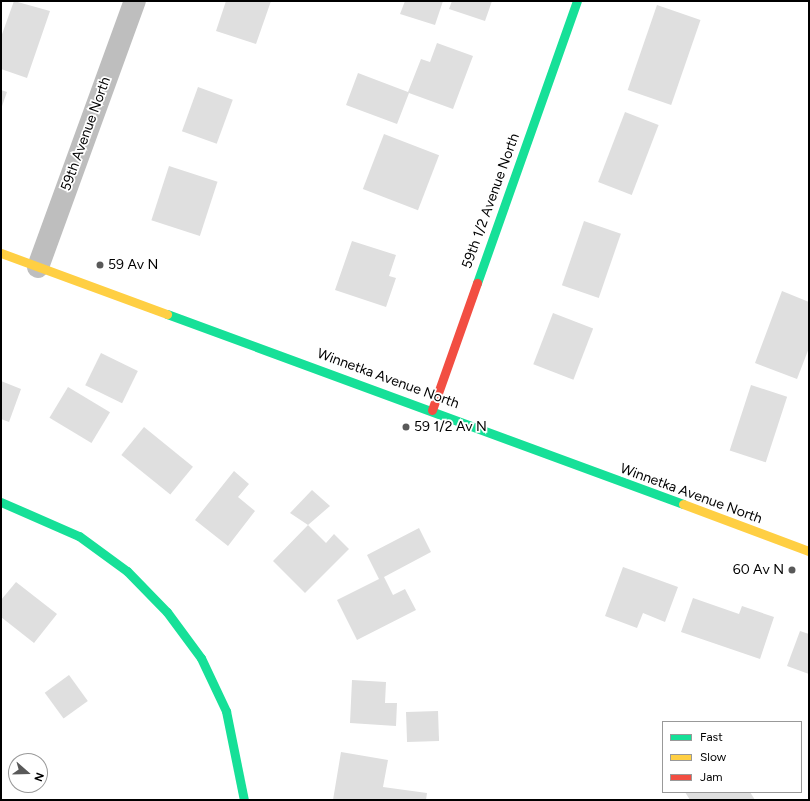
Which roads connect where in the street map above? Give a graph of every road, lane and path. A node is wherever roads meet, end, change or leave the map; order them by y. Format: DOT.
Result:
graph roads {
  1 [pos="135,1"];
  2 [pos="577,1"];
  3 [pos="1,253"];
  4 [pos="38,267"];
  5 [pos="432,410"];
  6 [pos="1,502"];
  7 [pos="809,551"];
  8 [pos="244,800"];
  1 -- 4 [label="street, 59th Avenue North"];
  2 -- 5 [label="street, 59th 1/2 Avenue North"];
  3 -- 4 [label="street, Winnetka Avenue North"];
  4 -- 5 [label="street, Winnetka Avenue North"];
  5 -- 7 [label="street, Winnetka Avenue North"];
  6 -- 8 [label="street"];
}
